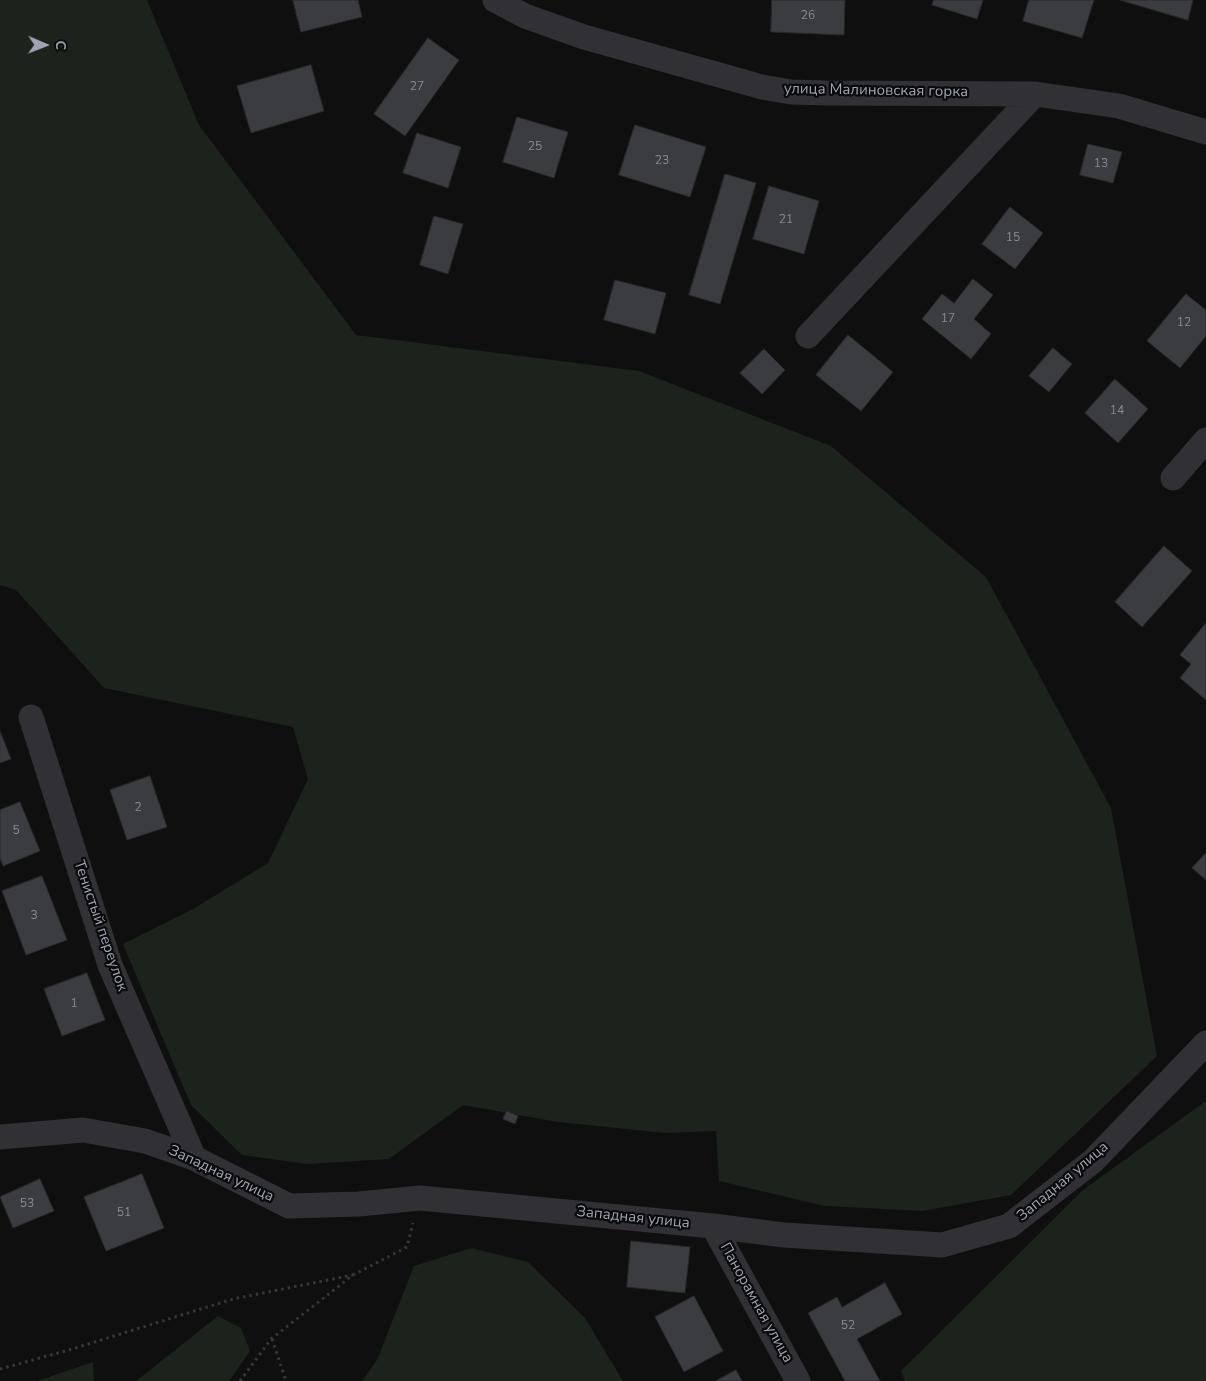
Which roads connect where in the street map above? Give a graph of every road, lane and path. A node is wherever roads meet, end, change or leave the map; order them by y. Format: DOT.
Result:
graph roads {
  1 [pos="495,0"];
  2 [pos="1035,94"];
  3 [pos="1206,132"];
  4 [pos="808,336"];
  5 [pos="1206,440"];
  6 [pos="1173,478"];
  7 [pos="31,716"];
  8 [pos="1206,1043"];
  9 [pos="0,1137"];
  10 [pos="194,1158"];
  11 [pos="420,1198"];
  12 [pos="713,1226"];
  13 [pos="353,1275"];
  14 [pos="271,1339"];
  15 [pos="0,1369"];
  16 [pos="240,1381"];
  17 [pos="286,1381"];
  18 [pos="798,1381"];
  1 -- 2 [label="street, улица Малиновская горка"];
  2 -- 3 [label="street, улица Малиновская горка"];
  2 -- 4 [label="street"];
  5 -- 6 [label="street"];
  7 -- 10 [label="street, Тенистый переулок"];
  8 -- 12 [label="street, Западная улица"];
  9 -- 10 [label="street, Западная улица"];
  10 -- 11 [label="street, Западная улица"];
  11 -- 12 [label="street, Западная улица"];
  11 -- 13 [label="path"];
  12 -- 18 [label="street, Панорамная улица"];
  13 -- 14 [label="path"];
  13 -- 15 [label="path"];
  14 -- 16 [label="path"];
  14 -- 17 [label="path"];
}
